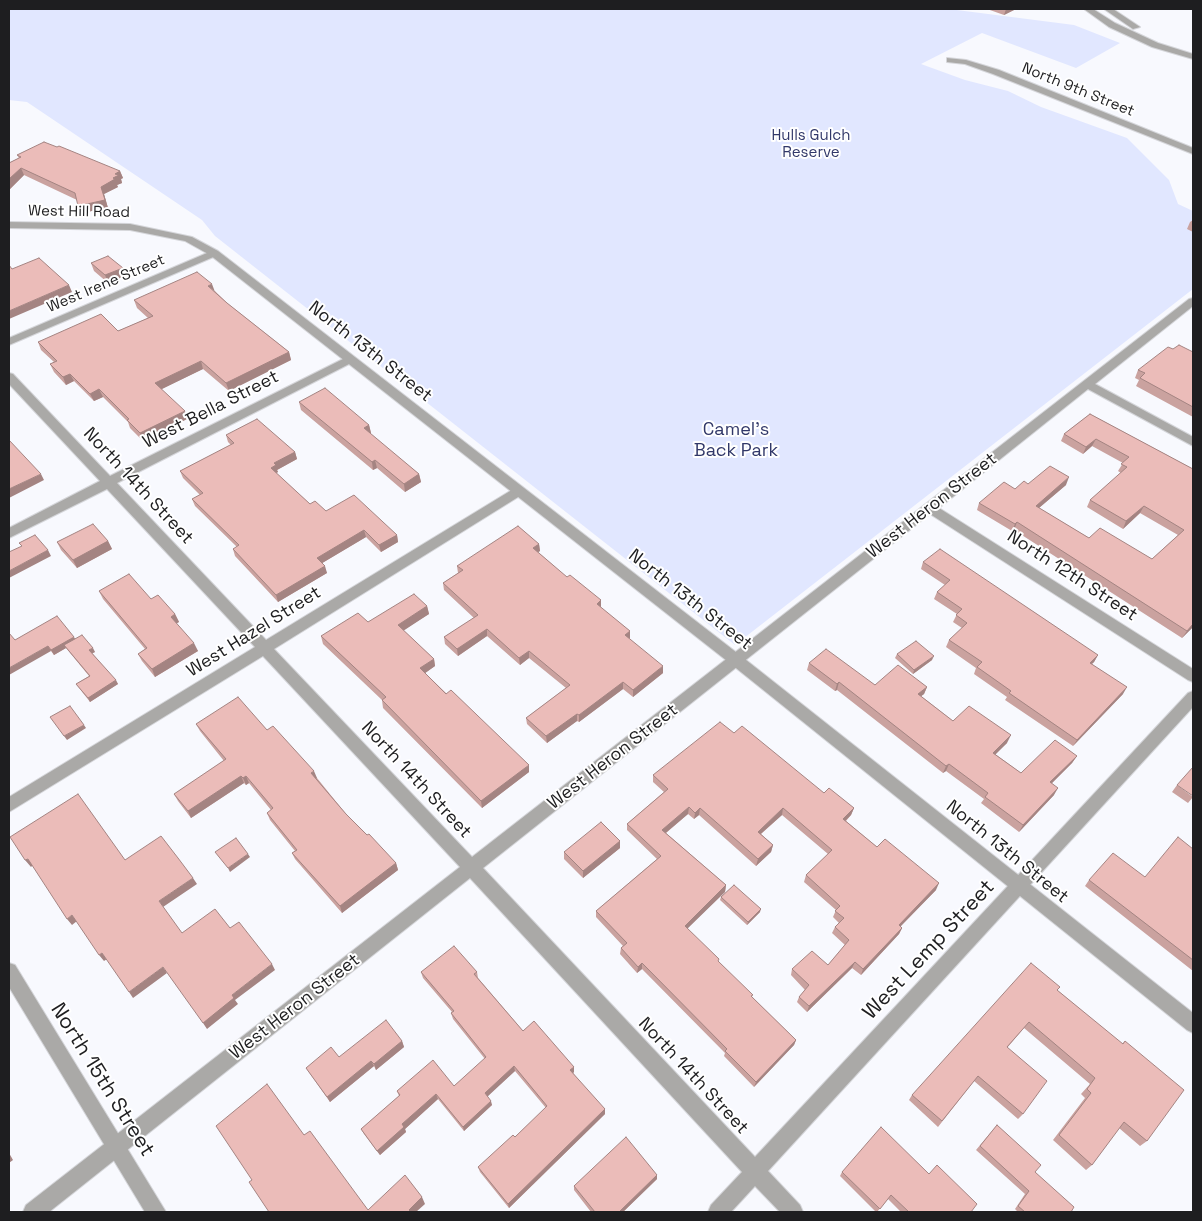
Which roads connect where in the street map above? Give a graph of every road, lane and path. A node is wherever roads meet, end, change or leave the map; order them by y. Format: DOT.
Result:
graph roads {
  1 [pos="1088,9"];
  2 [pos="1108,9"];
  3 [pos="1193,48"];
  4 [pos="1193,57"];
  5 [pos="950,60"];
  6 [pos="1193,151"];
  7 [pos="9,225"];
  8 [pos="149,230"];
  9 [pos="214,253"];
  10 [pos="1193,301"];
  11 [pos="9,342"];
  12 [pos="349,360"];
  13 [pos="9,377"];
  14 [pos="1087,384"];
  15 [pos="1193,442"];
  16 [pos="108,482"];
  17 [pos="519,491"];
  18 [pos="930,508"];
  19 [pos="9,533"];
  20 [pos="263,648"];
  21 [pos="736,660"];
  22 [pos="1193,676"];
  23 [pos="1193,697"];
  24 [pos="9,805"];
  25 [pos="472,868"];
  26 [pos="1018,886"];
  27 [pos="9,971"];
  28 [pos="1193,1024"];
  29 [pos="117,1147"];
  30 [pos="755,1172"];
  31 [pos="33,1212"];
  32 [pos="156,1212"];
  33 [pos="718,1212"];
  34 [pos="793,1212"];
  1 -- 4 [label="street"];
  2 -- 3 [label="street"];
  5 -- 6 [label="street, North 9th Street"];
  7 -- 8 [label="street, West Hill Road"];
  8 -- 9 [label="street, North 13th Street"];
  9 -- 11 [label="street, West Irene Street"];
  9 -- 12 [label="street, North 13th Street"];
  10 -- 14 [label="street, West Heron Street"];
  12 -- 16 [label="street, West Bella Street"];
  12 -- 17 [label="street, North 13th Street"];
  13 -- 16 [label="street, North 14th Street"];
  14 -- 15 [label="street"];
  14 -- 18 [label="street, West Heron Street"];
  16 -- 19 [label="street, West Bella Street"];
  16 -- 20 [label="street, North 14th Street"];
  17 -- 20 [label="street, West Hazel Street"];
  17 -- 21 [label="street, North 13th Street"];
  18 -- 21 [label="street, West Heron Street"];
  18 -- 22 [label="street, North 12th Street"];
  20 -- 24 [label="street, West Hazel Street"];
  20 -- 25 [label="street, North 14th Street"];
  21 -- 25 [label="street, West Heron Street"];
  21 -- 26 [label="street, North 13th Street"];
  23 -- 26 [label="street, West Lemp Street"];
  25 -- 29 [label="street, West Heron Street"];
  25 -- 30 [label="street, North 14th Street"];
  26 -- 28 [label="street, North 13th Street"];
  26 -- 30 [label="street, West Lemp Street"];
  27 -- 29 [label="street, North 15th Street"];
  29 -- 31 [label="street, West Heron Street"];
  29 -- 32 [label="street, North 15th Street"];
  30 -- 33 [label="street, West Lemp Street"];
  30 -- 34 [label="street, North 14th Street"];
}
